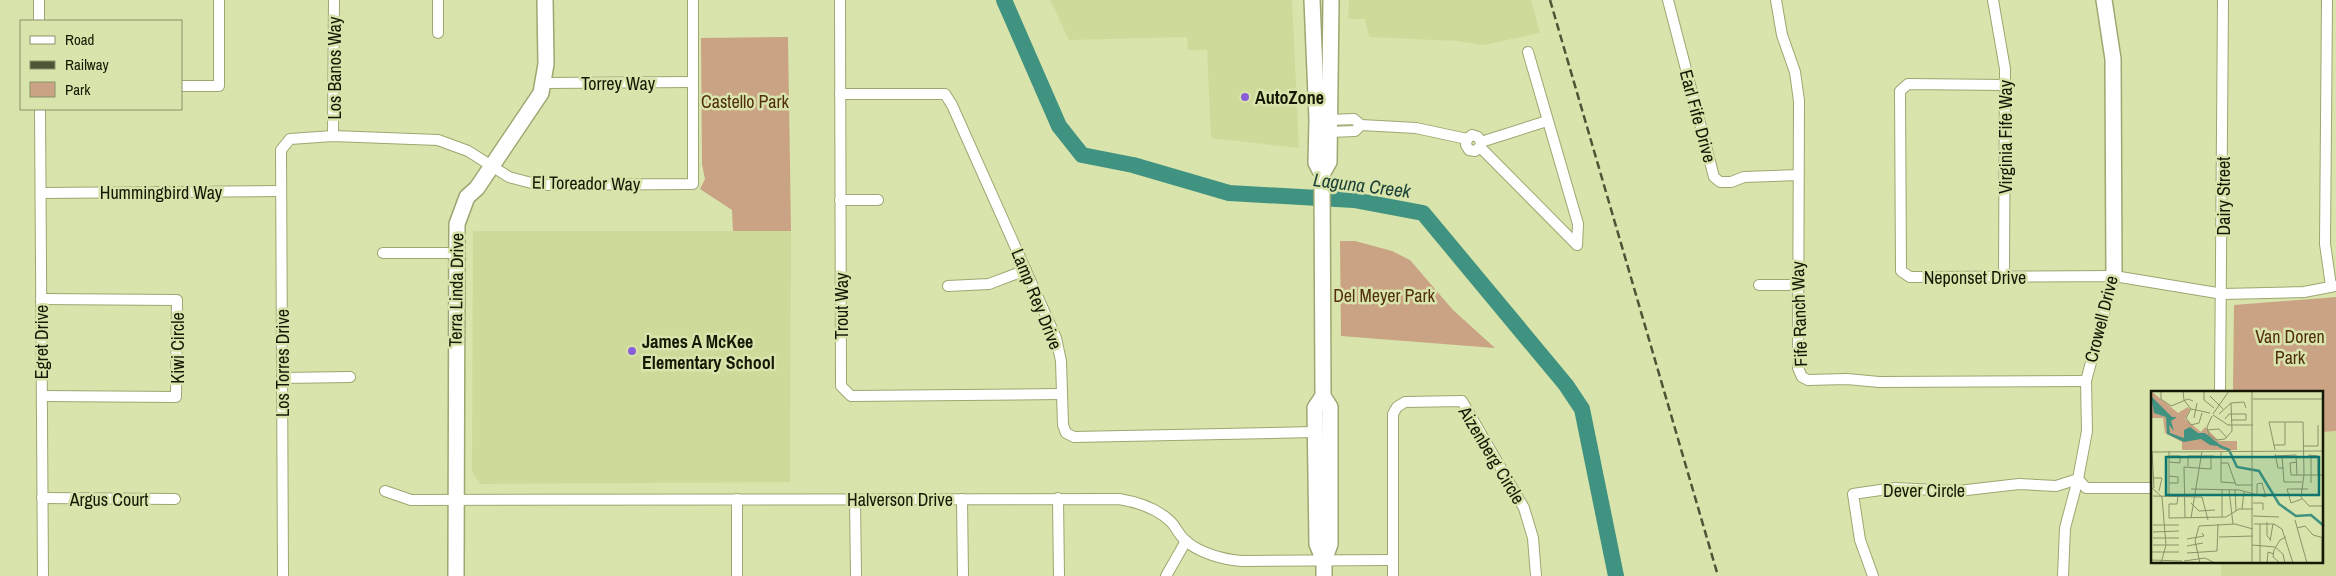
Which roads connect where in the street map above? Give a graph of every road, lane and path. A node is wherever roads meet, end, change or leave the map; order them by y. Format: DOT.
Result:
graph roads {
  1 [pos="39,0"];
  2 [pos="219,0"];
  3 [pos="334,0"];
  4 [pos="438,0"];
  5 [pos="545,0"];
  6 [pos="693,0"];
  7 [pos="840,0"];
  8 [pos="1312,0"];
  9 [pos="1331,0"];
  10 [pos="1668,0"];
  11 [pos="1776,0"];
  12 [pos="1993,0"];
  13 [pos="2104,0"];
  14 [pos="2223,0"];
  15 [pos="2326,0"];
  16 [pos="39,20"];
  17 [pos="438,33"];
  18 [pos="1528,52"];
  19 [pos="692,82"];
  20 [pos="544,83"];
  21 [pos="2005,85"];
  22 [pos="182,86"];
  23 [pos="1314,89"];
  24 [pos="840,94"];
  25 [pos="40,110"];
  26 [pos="1547,121"];
  27 [pos="1329,126"];
  28 [pos="333,136"];
  29 [pos="1481,145"];
  30 [pos="281,150"];
  31 [pos="492,168"];
  32 [pos="1322,174"];
  33 [pos="1798,175"];
  34 [pos="281,191"];
  35 [pos="41,193"];
  36 [pos="840,200"];
  37 [pos="878,200"];
  38 [pos="383,253"];
  39 [pos="455,253"];
  40 [pos="1026,270"];
  41 [pos="2004,275"];
  42 [pos="2114,276"];
  43 [pos="1759,285"];
  44 [pos="1798,285"];
  45 [pos="948,286"];
  46 [pos="2333,286"];
  47 [pos="2223,294"];
  48 [pos="41,300"];
  49 [pos="350,377"];
  50 [pos="282,378"];
  51 [pos="2086,381"];
  52 [pos="2220,391"];
  53 [pos="1062,394"];
  54 [pos="42,396"];
  55 [pos="1324,396"];
  56 [pos="1316,432"];
  57 [pos="2078,480"];
  58 [pos="2151,488"];
  59 [pos="384,491"];
  60 [pos="42,498"];
  61 [pos="1058,498"];
  62 [pos="175,499"];
  63 [pos="736,499"];
  64 [pos="855,499"];
  65 [pos="962,499"];
  66 [pos="456,500"];
  67 [pos="1186,541"];
  68 [pos="1393,560"];
  69 [pos="1324,568"];
  70 [pos="43,576"];
  71 [pos="283,576"];
  72 [pos="456,576"];
  73 [pos="737,576"];
  74 [pos="856,576"];
  75 [pos="962,576"];
  76 [pos="1059,576"];
  77 [pos="1166,576"];
  78 [pos="1393,576"];
  79 [pos="1536,576"];
  80 [pos="1873,576"];
  81 [pos="2063,576"];
  1 -- 16 [label="street"];
  2 -- 22 [label="street"];
  3 -- 28 [label="street, Los Banos Way"];
  4 -- 17 [label="street"];
  5 -- 20 [label="main road, Terra Linda Drive"];
  6 -- 19 [label="street, El Toreador Way"];
  7 -- 24 [label="street, Trout Way"];
  8 -- 23 [label="main road"];
  9 -- 27 [label="main road"];
  10 -- 33 [label="street, Earl Fife Drive"];
  11 -- 33 [label="street, Fife Ranch Way"];
  12 -- 21 [label="street, Virginia Fife Way"];
  13 -- 42 [label="main road, Crowell Drive"];
  14 -- 47 [label="street, Dairy Street"];
  15 -- 46 [label="street"];
  18 -- 26 [label="street"];
  19 -- 20 [label="street, Torrey Way"];
  19 -- 31 [label="street, El Toreador Way"];
  20 -- 31 [label="main road, Terra Linda Drive"];
  21 -- 41 [label="street, Virginia Fife Way"];
  21 -- 41 [label="street, Neponset Drive"];
  23 -- 27 [label="main road"];
  23 -- 32 [label="main road"];
  24 -- 36 [label="street, Trout Way"];
  24 -- 40 [label="street, Lamp Rey Drive"];
  25 -- 35 [label="street, Egret Drive"];
  26 -- 29 [label="street"];
  26 -- 29 [label="street"];
  27 -- 29 [label="street"];
  27 -- 32 [label="main road"];
  28 -- 30 [label="street, El Toreador Way"];
  28 -- 31 [label="street, El Toreador Way"];
  30 -- 34 [label="street, Los Torres Drive"];
  31 -- 39 [label="main road, Terra Linda Drive"];
  32 -- 55 [label="main road"];
  33 -- 44 [label="street, Fife Ranch Way"];
  34 -- 35 [label="street, Hummingbird Way"];
  34 -- 50 [label="street, Los Torres Drive"];
  35 -- 48 [label="street, Egret Drive"];
  36 -- 37 [label="street"];
  36 -- 53 [label="street, Trout Way"];
  38 -- 39 [label="street"];
  39 -- 66 [label="main road, Terra Linda Drive"];
  40 -- 45 [label="street"];
  40 -- 53 [label="street, Lamp Rey Drive"];
  41 -- 42 [label="street, Neponset Drive"];
  42 -- 47 [label="street, Neponset Drive"];
  42 -- 51 [label="street, Crowell Drive"];
  43 -- 44 [label="street"];
  44 -- 51 [label="street, Fife Ranch Way"];
  46 -- 47 [label="street, Neponset Drive"];
  47 -- 52 [label="street, Dairy Street"];
  48 -- 54 [label="street, Egret Drive"];
  48 -- 54 [label="street, Kiwi Circle"];
  49 -- 50 [label="street"];
  50 -- 71 [label="street, Los Torres Drive"];
  51 -- 57 [label="street, Crowell Drive"];
  53 -- 56 [label="street, Lamp Rey Drive"];
  54 -- 60 [label="street, Egret Drive"];
  55 -- 56 [label="main road"];
  55 -- 69 [label="main road"];
  56 -- 69 [label="main road"];
  57 -- 58 [label="street"];
  57 -- 80 [label="street, Dever Circle"];
  57 -- 81 [label="street, Crowell Drive"];
  59 -- 66 [label="street, Halverson Drive"];
  60 -- 62 [label="street, Argus Court"];
  60 -- 70 [label="street, Egret Drive"];
  61 -- 65 [label="street, Halverson Drive"];
  61 -- 67 [label="street, Halverson Drive"];
  61 -- 76 [label="street"];
  63 -- 64 [label="street, Halverson Drive"];
  63 -- 66 [label="street, Halverson Drive"];
  63 -- 73 [label="street"];
  64 -- 65 [label="street, Halverson Drive"];
  64 -- 74 [label="street"];
  65 -- 75 [label="street"];
  66 -- 72 [label="main road, Terra Linda Drive"];
  67 -- 69 [label="street, Halverson Drive"];
  67 -- 77 [label="street"];
  68 -- 69 [label="street"];
  68 -- 78 [label="street, Aizenberg Circle"];
  68 -- 79 [label="street, Aizenberg Circle"];
}
